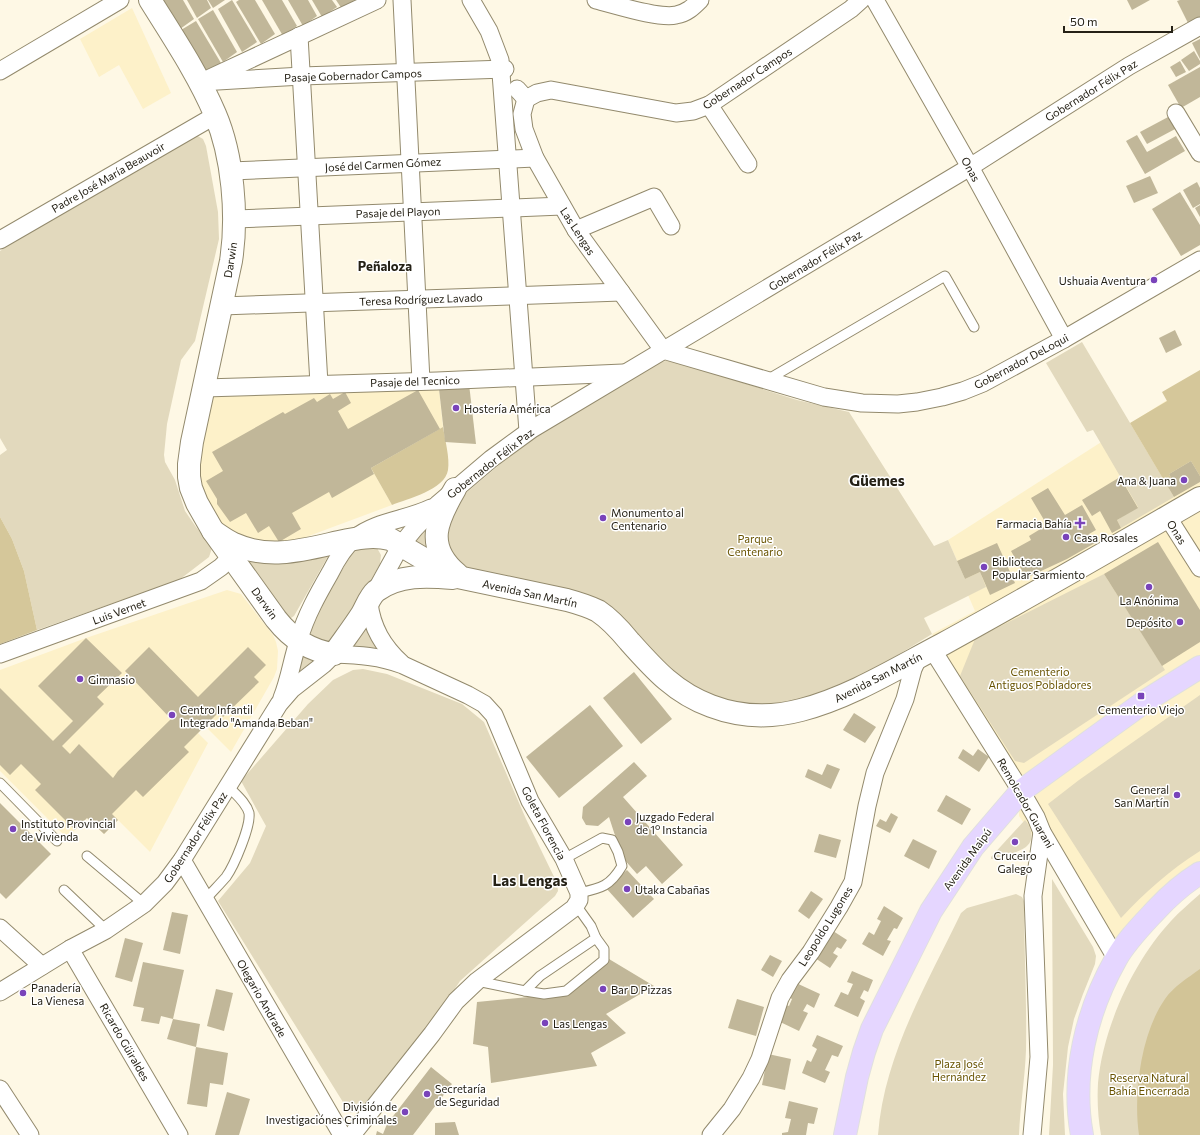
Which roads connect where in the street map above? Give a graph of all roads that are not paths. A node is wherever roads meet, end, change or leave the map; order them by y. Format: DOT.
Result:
graph roads {
  1 [pos="120,0"];
  2 [pos="150,0"];
  3 [pos="377,0"];
  4 [pos="402,0"];
  5 [pos="471,0"];
  6 [pos="596,0"];
  7 [pos="700,0"];
  8 [pos="861,0"];
  9 [pos="875,0"];
  10 [pos="1200,26"];
  11 [pos="299,36"];
  12 [pos="502,66"];
  13 [pos="0,71"];
  14 [pos="406,73"];
  15 [pos="302,76"];
  16 [pos="200,82"];
  17 [pos="521,94"];
  18 [pos="709,105"];
  19 [pos="1176,112"];
  20 [pos="216,115"];
  21 [pos="1200,153"];
  22 [pos="534,158"];
  23 [pos="508,159"];
  24 [pos="410,163"];
  25 [pos="748,164"];
  26 [pos="970,167"];
  27 [pos="307,168"];
  28 [pos="231,171"];
  29 [pos="562,206"];
  30 [pos="511,208"];
  31 [pos="413,212"];
  32 [pos="310,216"];
  33 [pos="234,219"];
  34 [pos="671,226"];
  35 [pos="576,230"];
  36 [pos="0,240"];
  37 [pos="1200,260"];
  38 [pos="621,292"];
  39 [pos="518,296"];
  40 [pos="417,299"];
  41 [pos="314,303"];
  42 [pos="222,306"];
  43 [pos="974,328"];
  44 [pos="1064,339"];
  45 [pos="663,350"];
  46 [pos="626,372"];
  47 [pos="524,377"];
  48 [pos="767,380"];
  49 [pos="429,381"];
  50 [pos="319,384"];
  51 [pos="204,388"];
  52 [pos="528,431"];
  53 [pos="455,489"];
  54 [pos="1200,498"];
  55 [pos="438,504"];
  56 [pos="1168,516"];
  57 [pos="213,531"];
  58 [pos="354,538"];
  59 [pos="401,545"];
  60 [pos="231,557"];
  61 [pos="1200,568"];
  62 [pos="463,578"];
  63 [pos="372,597"];
  64 [pos="298,640"];
  65 [pos="926,653"];
  66 [pos="0,654"];
  67 [pos="334,654"];
  68 [pos="402,665"];
  69 [pos="1200,667"];
  70 [pos="279,704"];
  71 [pos="0,783"];
  72 [pos="228,786"];
  73 [pos="1020,791"];
  74 [pos="1042,832"];
  75 [pos="57,841"];
  76 [pos="87,856"];
  77 [pos="564,859"];
  78 [pos="182,860"];
  79 [pos="1200,873"];
  80 [pos="64,890"];
  81 [pos="578,899"];
  82 [pos="205,900"];
  83 [pos="144,904"];
  84 [pos="106,930"];
  85 [pos="2,933"];
  86 [pos="596,938"];
  87 [pos="70,949"];
  88 [pos="1116,958"];
  89 [pos="42,966"];
  90 [pos="477,981"];
  91 [pos="525,991"];
  92 [pos="0,992"];
  93 [pos="0,1089"];
  94 [pos="30,1135"];
  95 [pos="179,1135"];
  96 [pos="342,1135"];
  97 [pos="352,1135"];
  98 [pos="711,1135"];
  99 [pos="846,1135"];
  100 [pos="1032,1135"];
  101 [pos="1082,1135"];
  1 -- 13 [label="street"];
  2 -- 16 [label="main road, Darwin"];
  3 -- 11 [label="street"];
  4 -- 14 [label="street"];
  5 -- 12 [label="street"];
  6 -- 7 [label="street"];
  8 -- 18 [label="street, Gobernador Campos"];
  9 -- 26 [label="street, Onas"];
  10 -- 26 [label="street, Gobernador Félix Paz"];
  11 -- 15 [label="street"];
  11 -- 16 [label="street"];
  12 -- 14 [label="street, Pasaje Gobernador Campos"];
  12 -- 23 [label="street"];
  14 -- 15 [label="street, Pasaje Gobernador Campos"];
  14 -- 24 [label="street"];
  15 -- 16 [label="street, Pasaje Gobernador Campos"];
  15 -- 27 [label="street"];
  16 -- 20 [label="main road, Darwin"];
  17 -- 18 [label="street, Gobernador Campos"];
  17 -- 22 [label="street, Las Lengas"];
  18 -- 25 [label="street"];
  19 -- 21 [label="street"];
  20 -- 28 [label="main road, Darwin"];
  20 -- 36 [label="street, Padre José María Beauvoir"];
  22 -- 23 [label="street, José del Carmen Gómez"];
  22 -- 29 [label="street, Las Lengas"];
  23 -- 24 [label="street, José del Carmen Gómez"];
  23 -- 30 [label="street"];
  24 -- 27 [label="street, José del Carmen Gómez"];
  24 -- 31 [label="street"];
  26 -- 44 [label="street, Onas"];
  26 -- 45 [label="street, Gobernador Félix Paz"];
  27 -- 28 [label="street, José del Carmen Gómez"];
  27 -- 32 [label="street"];
  28 -- 33 [label="main road, Darwin"];
  29 -- 30 [label="street, Pasaje del Playon"];
  29 -- 35 [label="street, Las Lengas"];
  30 -- 31 [label="street, Pasaje del Playon"];
  30 -- 39 [label="street"];
  31 -- 32 [label="street, Pasaje del Playon"];
  31 -- 40 [label="street"];
  32 -- 33 [label="street, Pasaje del Playon"];
  32 -- 41 [label="street"];
  33 -- 42 [label="main road, Darwin"];
  34 -- 35 [label="street"];
  35 -- 38 [label="street, Las Lengas"];
  37 -- 44 [label="street, Gobernador DeLoqui"];
  38 -- 39 [label="street, Teresa Rodríguez Lavado"];
  38 -- 45 [label="street, Las Lengas"];
  39 -- 40 [label="street, Teresa Rodríguez Lavado"];
  39 -- 47 [label="street"];
  40 -- 41 [label="street, Teresa Rodríguez Lavado"];
  40 -- 49 [label="street"];
  41 -- 42 [label="street, Teresa Rodríguez Lavado"];
  41 -- 50 [label="street"];
  42 -- 51 [label="main road, Darwin"];
  43 -- 48 [label="lane"];
  44 -- 48 [label="street, Gobernador DeLoqui"];
  45 -- 46 [label="street, Gobernador Félix Paz"];
  45 -- 48 [label="street, Gobernador DeLoqui"];
  46 -- 47 [label="street, Pasaje del Tecnico"];
  46 -- 52 [label="street, Gobernador Félix Paz"];
  47 -- 49 [label="street, Pasaje del Tecnico"];
  47 -- 52 [label="street"];
  49 -- 50 [label="street, Pasaje del Tecnico"];
  50 -- 51 [label="street, Pasaje del Tecnico"];
  51 -- 57 [label="main road, Darwin"];
  52 -- 53 [label="street, Gobernador Félix Paz"];
  53 -- 55 [label="street, Gobernador Félix Paz"];
  53 -- 62 [label="main road"];
  54 -- 56 [label="main road, Avenida San Martín"];
  55 -- 58 [label="street, Gobernador Félix Paz"];
  55 -- 59 [label="street, Gobernador Félix Paz"];
  56 -- 61 [label="street, Onas"];
  56 -- 65 [label="main road, Avenida San Martín"];
  57 -- 58 [label="main road, Darwin"];
  57 -- 60 [label="main road, Darwin"];
  58 -- 59 [label="main road"];
  58 -- 64 [label="street, Gobernador Félix Paz"];
  59 -- 62 [label="main road, Avenida San Martín"];
  59 -- 63 [label="street, Gobernador Félix Paz"];
  60 -- 64 [label="main road, Darwin"];
  60 -- 66 [label="street, Luis Vernet"];
  62 -- 63 [label="main road, Avenida San Martín"];
  62 -- 65 [label="main road, Avenida San Martín"];
  63 -- 67 [label="main road, Gobernador Félix Paz"];
  63 -- 68 [label="street"];
  64 -- 67 [label="main road, Darwin"];
  64 -- 70 [label="street, Gobernador Félix Paz"];
  65 -- 73 [label="street, Remolcador Guarani"];
  65 -- 98 [label="street, Leopoldo Lugones"];
  67 -- 68 [label="street, Goleta Florencia"];
  67 -- 70 [label="street, Gobernador Félix Paz"];
  68 -- 77 [label="street, Goleta Florencia"];
  69 -- 73 [label="main road, Avenida Maipú"];
  70 -- 72 [label="street, Gobernador Félix Paz"];
  71 -- 75 [label="lane"];
  72 -- 78 [label="street, Gobernador Félix Paz"];
  72 -- 82 [label="lane"];
  73 -- 74 [label="street, Remolcador Guarani"];
  73 -- 99 [label="main road, Avenida Maipú"];
  74 -- 88 [label="street, Remolcador Guarani"];
  74 -- 100 [label="street"];
  76 -- 83 [label="lane"];
  77 -- 81 [label="street, Goleta Florencia"];
  77 -- 81 [label="lane"];
  78 -- 82 [label="street, Olegario Andrade"];
  78 -- 83 [label="street, Gobernador Félix Paz"];
  79 -- 88 [label="main road"];
  80 -- 84 [label="lane"];
  81 -- 86 [label="lane"];
  81 -- 90 [label="street"];
  82 -- 96 [label="street, Olegario Andrade"];
  83 -- 84 [label="street, Gobernador Félix Paz"];
  84 -- 87 [label="street, Gobernador Félix Paz"];
  85 -- 89 [label="street"];
  86 -- 91 [label="lane"];
  86 -- 91 [label="lane"];
  87 -- 89 [label="street, Gobernador Félix Paz"];
  87 -- 95 [label="street, Ricardo Güiraldes"];
  88 -- 101 [label="main road"];
  89 -- 92 [label="street, Gobernador Félix Paz"];
  90 -- 91 [label="lane"];
  90 -- 97 [label="street"];
  93 -- 94 [label="street"];
}
